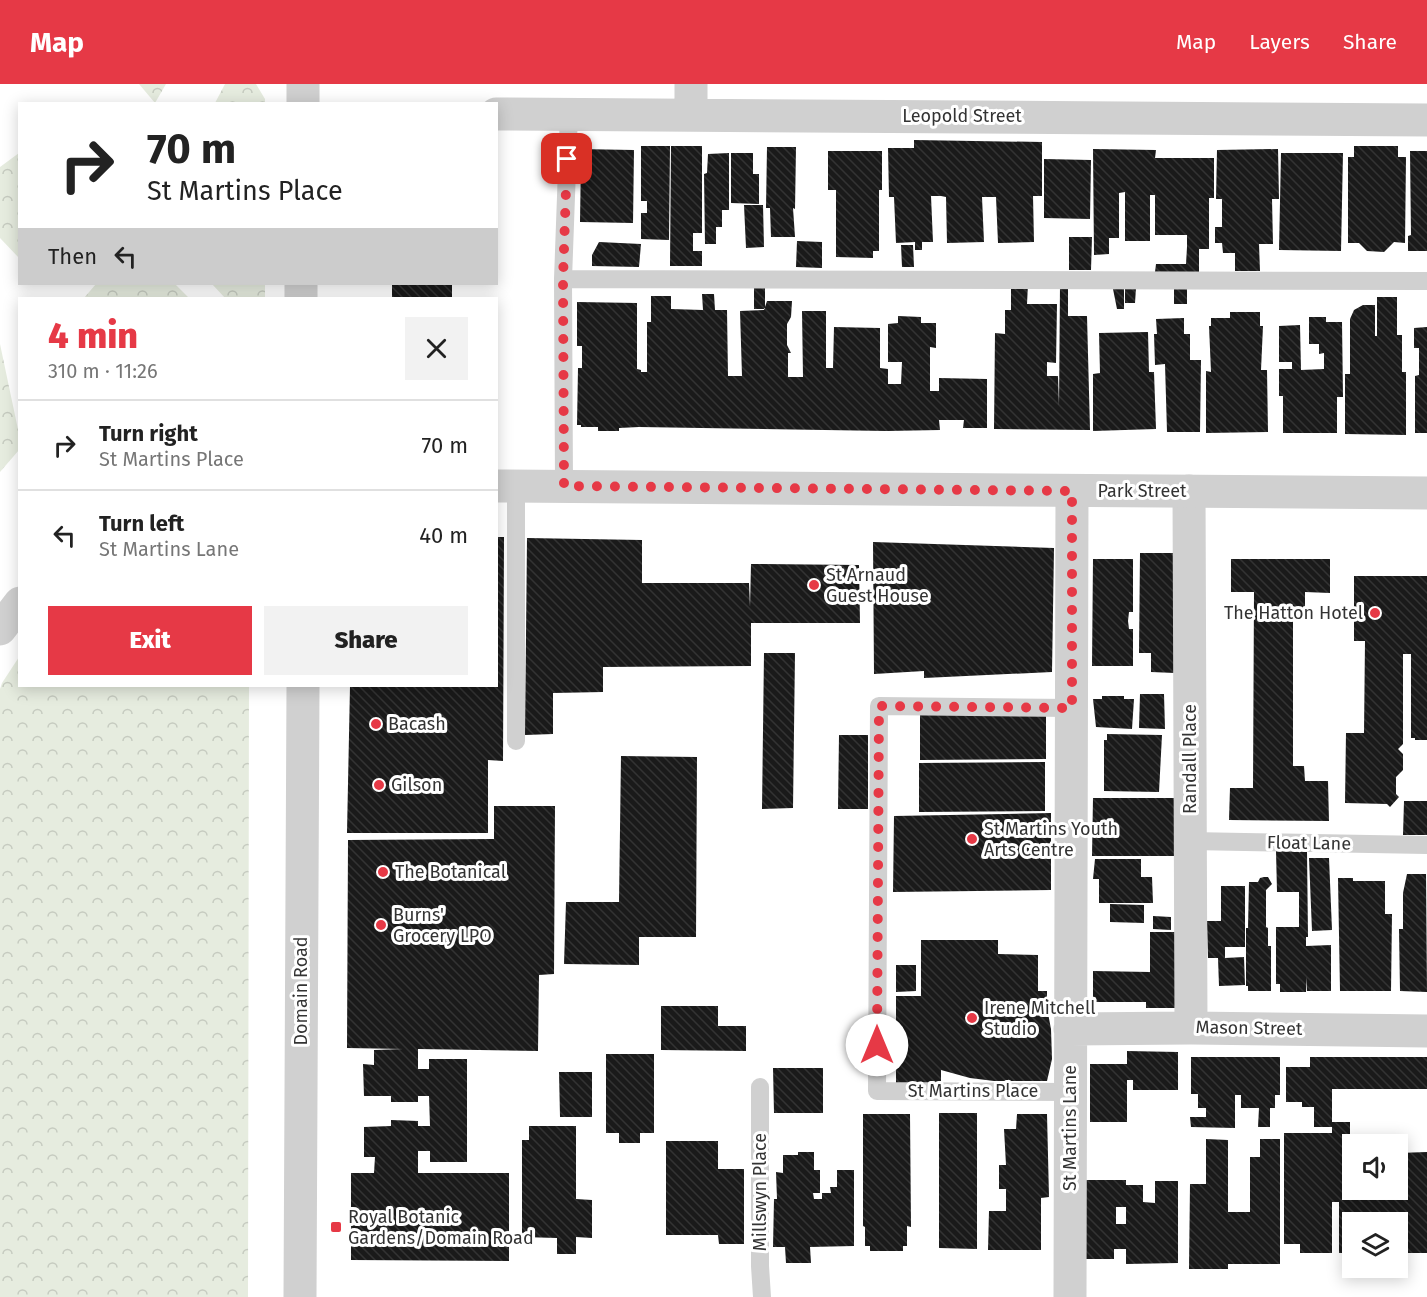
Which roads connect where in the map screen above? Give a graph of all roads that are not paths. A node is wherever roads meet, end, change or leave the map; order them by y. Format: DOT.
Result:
graph roads {
  1 [pos="303,84"];
  2 [pos="691,99"];
  3 [pos="303,102"];
  4 [pos="498,114"];
  5 [pos="569,114"];
  6 [pos="1427,120"];
  7 [pos="563,279"];
  8 [pos="1427,281"];
  9 [pos="506,486"];
  10 [pos="564,486"];
  11 [pos="1072,491"];
  12 [pos="1190,491"];
  13 [pos="1427,493"];
  14 [pos="18,606"];
  15 [pos="0,629"];
  16 [pos="303,687"];
  17 [pos="1072,708"];
  18 [pos="516,741"];
  19 [pos="1190,841"];
  20 [pos="1427,845"];
  21 [pos="1191,1028"];
  22 [pos="1070,1029"];
  23 [pos="1427,1031"];
  24 [pos="760,1087"];
  25 [pos="1070,1092"];
  26 [pos="300,1297"];
  27 [pos="762,1297"];
  28 [pos="1070,1297"];
  1 -- 3 [label="street"];
  2 -- 5 [label="street, Leopold Street"];
  2 -- 6 [label="street, Leopold Street"];
  4 -- 5 [label="street, Leopold Street"];
  5 -- 7 [label="lane"];
  7 -- 8 [label="lane"];
  7 -- 10 [label="lane"];
  9 -- 10 [label="street, Park Street"];
  9 -- 18 [label="lane"];
  10 -- 11 [label="street, Park Street"];
  11 -- 12 [label="street, Park Street"];
  11 -- 17 [label="street, St Martins Lane"];
  12 -- 13 [label="street, Park Street"];
  12 -- 19 [label="street, Randall Place"];
  14 -- 15 [label="street"];
  16 -- 26 [label="street, Domain Road"];
  17 -- 22 [label="street, St Martins Lane"];
  17 -- 25 [label="lane, St Martins Place"];
  19 -- 20 [label="lane, Float Lane"];
  19 -- 21 [label="street, Randall Place"];
  21 -- 22 [label="street, Mason Street"];
  21 -- 23 [label="street, Mason Street"];
  22 -- 25 [label="street, St Martins Lane"];
  24 -- 27 [label="lane, Millswyn Place"];
  25 -- 28 [label="street, St Martins Lane"];
}
